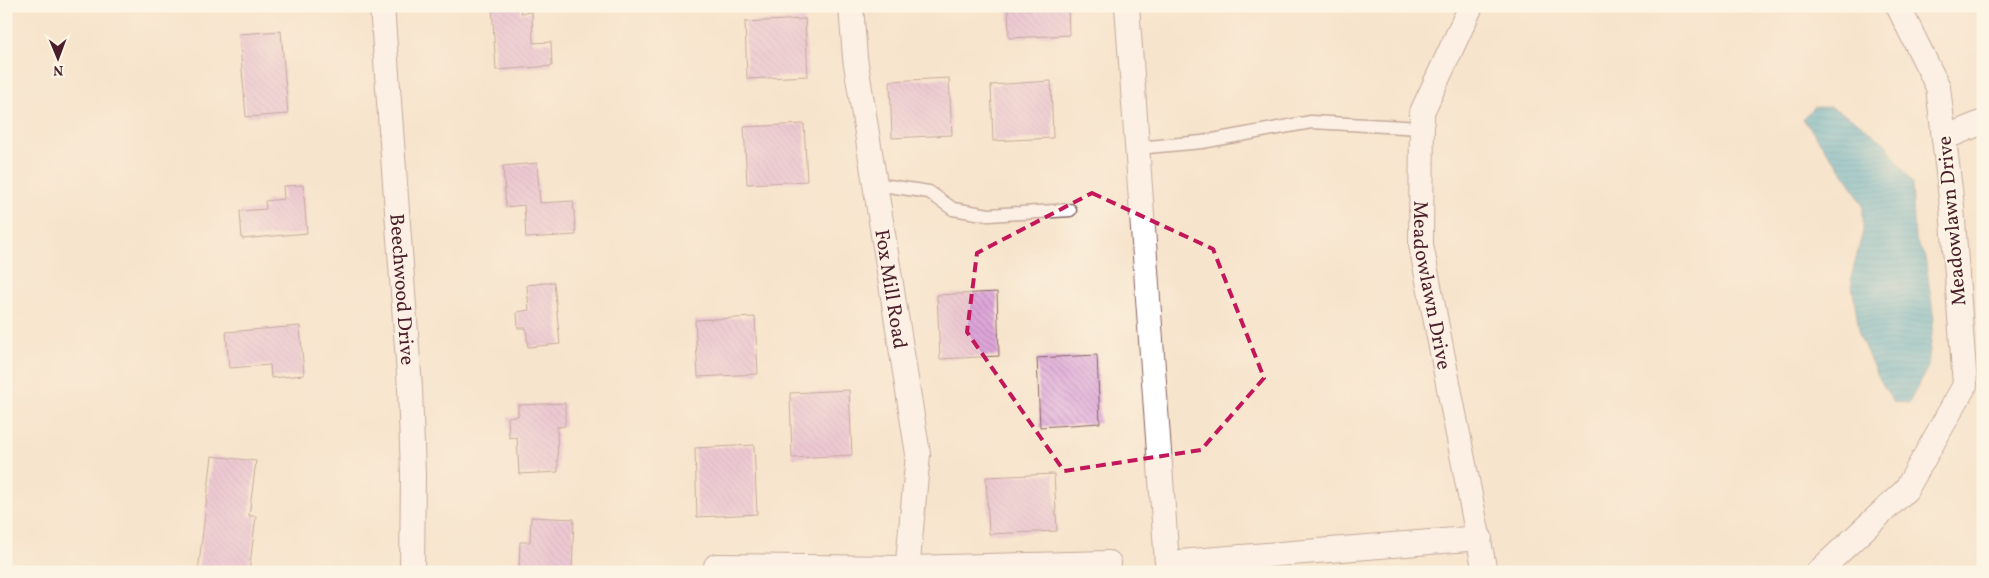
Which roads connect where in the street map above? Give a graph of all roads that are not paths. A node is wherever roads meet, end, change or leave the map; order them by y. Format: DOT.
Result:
graph roads {
  1 [pos="382,6"];
  2 [pos="851,6"];
  3 [pos="1127,6"];
  4 [pos="1472,6"];
  5 [pos="1898,6"];
  6 [pos="1983,122"];
  7 [pos="1422,128"];
  8 [pos="1944,138"];
  9 [pos="1138,148"];
  10 [pos="875,184"];
  11 [pos="1070,210"];
  12 [pos="1480,538"];
  13 [pos="1109,563"];
  14 [pos="716,566"];
  15 [pos="908,570"];
  16 [pos="412,572"];
  17 [pos="1485,572"];
  18 [pos="1818,572"];
  1 -- 16 [label="street, Beechwood Drive"];
  2 -- 10 [label="street, Fox Mill Road"];
  3 -- 9 [label="street"];
  4 -- 7 [label="street, Meadowlawn Drive"];
  5 -- 8 [label="street, Meadowlawn Drive"];
  6 -- 8 [label="street"];
  7 -- 9 [label="lane"];
  7 -- 12 [label="street, Meadowlawn Drive"];
  8 -- 18 [label="street, Meadowlawn Drive"];
  9 -- 12 [label="street"];
  10 -- 11 [label="lane"];
  10 -- 15 [label="street, Fox Mill Road"];
  12 -- 17 [label="street, Meadowlawn Drive"];
  13 -- 15 [label="street"];
  14 -- 15 [label="street"];
}
